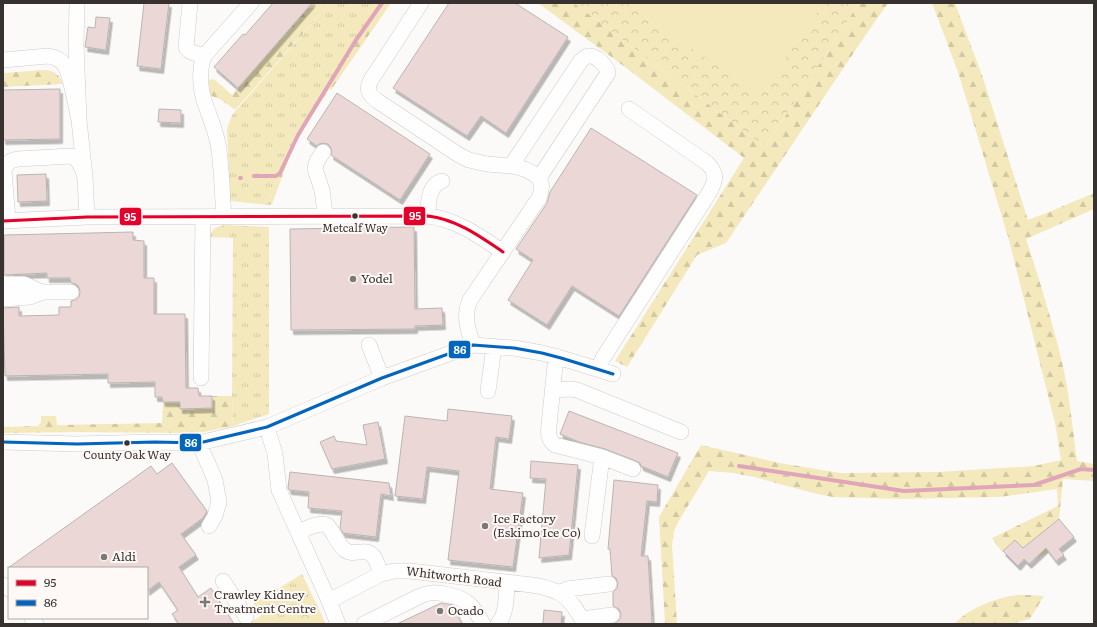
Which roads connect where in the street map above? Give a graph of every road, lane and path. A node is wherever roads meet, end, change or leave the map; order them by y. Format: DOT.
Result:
graph roads {
  1 [pos="190,3"];
  2 [pos="252,3"];
  3 [pos="421,3"];
  4 [pos="78,6"];
  5 [pos="205,55"];
  6 [pos="3,60"];
  7 [pos="629,109"];
  8 [pos="79,126"];
  9 [pos="323,152"];
  10 [pos="511,166"];
  11 [pos="85,177"];
  12 [pos="539,178"];
  13 [pos="442,181"];
  14 [pos="428,216"];
  15 [pos="203,217"];
  16 [pos="224,217"];
  17 [pos="324,217"];
  18 [pos="87,218"];
  19 [pos="5,221"];
  20 [pos="503,252"];
  21 [pos="3,284"];
  22 [pos="43,292"];
  23 [pos="71,292"];
  24 [pos="3,299"];
  25 [pos="369,345"];
  26 [pos="473,345"];
  27 [pos="494,346"];
  28 [pos="556,356"];
  29 [pos="598,369"];
  30 [pos="613,374"];
  31 [pos="201,378"];
  32 [pos="382,378"];
  33 [pos="552,390"];
  34 [pos="488,391"];
  35 [pos="267,427"];
  36 [pos="681,432"];
  37 [pos="3,442"];
  38 [pos="199,443"];
  39 [pos="602,457"];
  40 [pos="633,469"];
  41 [pos="209,526"];
  42 [pos="298,532"];
  43 [pos="592,536"];
  44 [pos="381,574"];
  45 [pos="223,581"];
  46 [pos="507,583"];
  47 [pos="609,584"];
  48 [pos="560,593"];
  49 [pos="329,601"];
  50 [pos="612,615"];
  51 [pos="246,617"];
  52 [pos="337,622"];
  53 [pos="584,622"];
  54 [pos="364,624"];
  55 [pos="483,624"];
  56 [pos="498,624"];
  1 -- 5 [label="street"];
  2 -- 5 [label="street"];
  3 -- 10 [label="street"];
  4 -- 8 [label="street"];
  5 -- 16 [label="street"];
  6 -- 8 [label="street"];
  7 -- 29 [label="street"];
  8 -- 11 [label="street"];
  9 -- 17 [label="street"];
  10 -- 12 [label="street"];
  10 -- 12 [label="street"];
  11 -- 18 [label="street"];
  11 -- 19 [label="street"];
  12 -- 20 [label="street"];
  13 -- 14 [label="street"];
  14 -- 17 [label="street"];
  14 -- 20 [label="street"];
  15 -- 16 [label="street"];
  15 -- 18 [label="street"];
  15 -- 31 [label="street"];
  16 -- 17 [label="street"];
  18 -- 19 [label="street"];
  20 -- 26 [label="street"];
  21 -- 22 [label="street"];
  22 -- 23 [label="street"];
  22 -- 24 [label="street"];
  25 -- 32 [label="street"];
  26 -- 27 [label="street"];
  26 -- 32 [label="street"];
  27 -- 28 [label="street"];
  27 -- 34 [label="street"];
  28 -- 29 [label="street"];
  28 -- 33 [label="street"];
  29 -- 30 [label="street"];
  32 -- 35 [label="street"];
  33 -- 36 [label="street"];
  33 -- 39 [label="street"];
  35 -- 38 [label="street"];
  35 -- 42 [label="street"];
  37 -- 38 [label="street"];
  38 -- 41 [label="street"];
  39 -- 40 [label="street"];
  39 -- 43 [label="street"];
  42 -- 44 [label="street"];
  42 -- 49 [label="street"];
  44 -- 46 [label="street, Whitworth Road"];
  44 -- 49 [label="street, Whitworth Road"];
  45 -- 51 [label="street"];
  46 -- 48 [label="street, Whitworth Road"];
  46 -- 56 [label="street"];
  47 -- 48 [label="street"];
  48 -- 53 [label="street"];
  49 -- 52 [label="street"];
  50 -- 53 [label="street"];
  54 -- 55 [label="street"];
}
